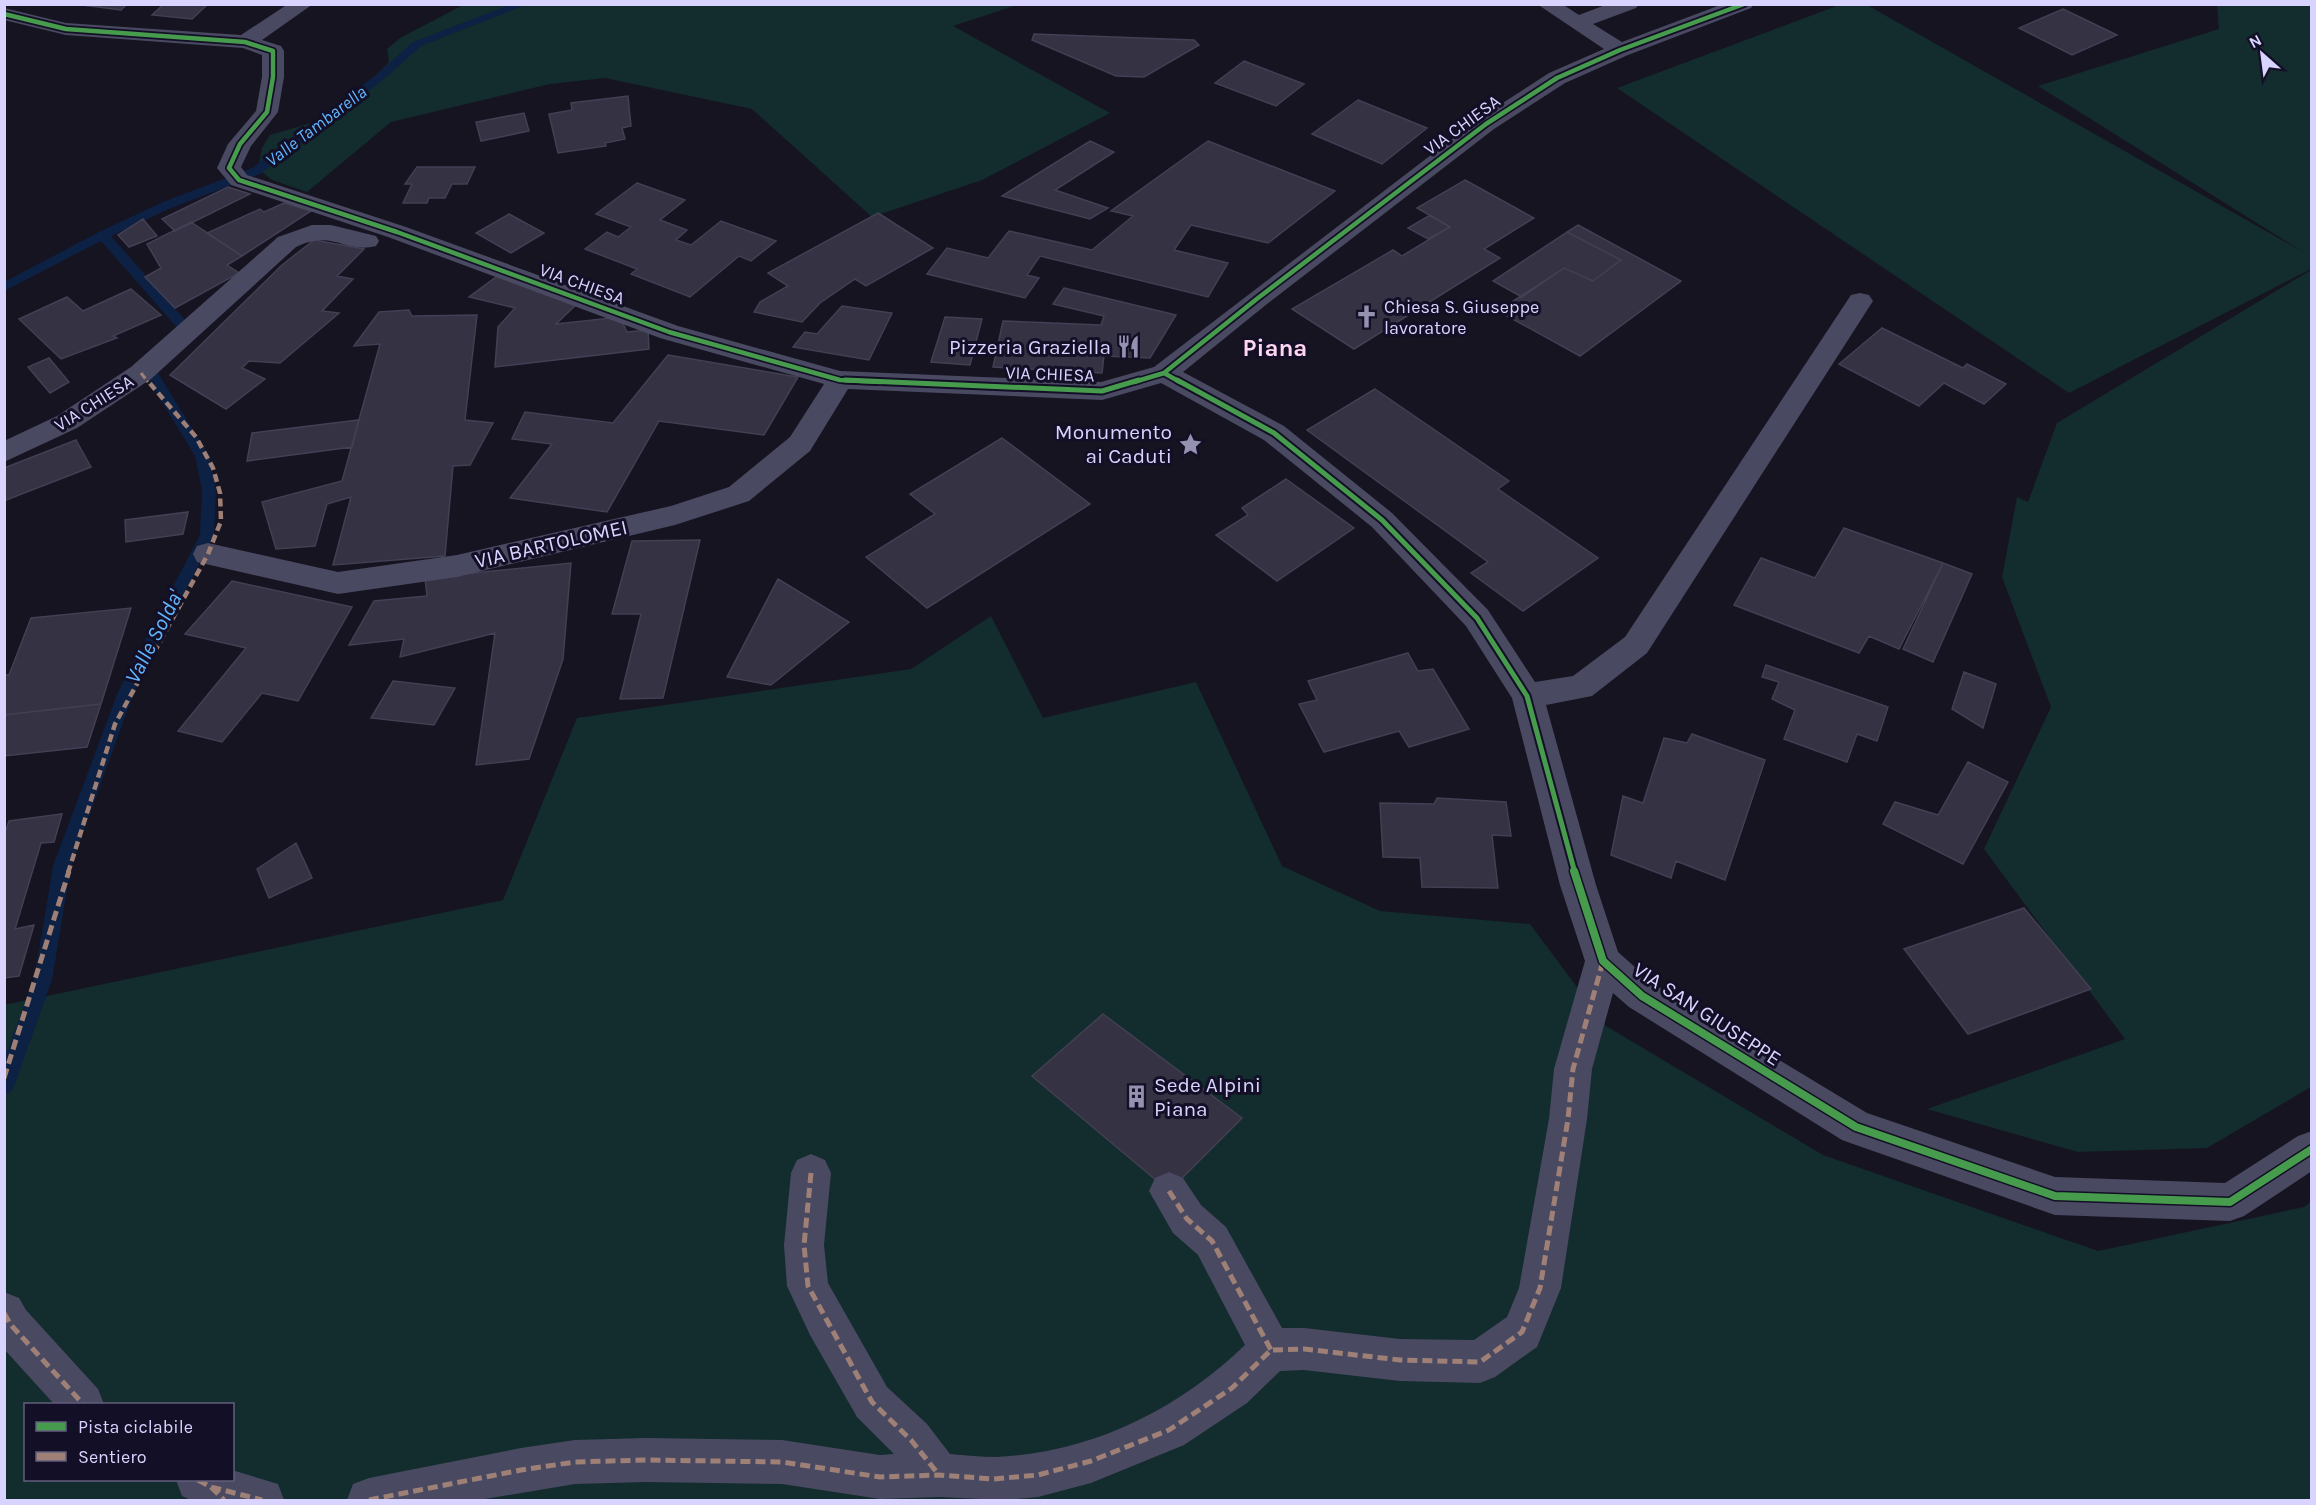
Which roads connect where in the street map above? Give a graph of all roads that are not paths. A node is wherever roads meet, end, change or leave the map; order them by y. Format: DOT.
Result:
graph roads {
  1 [pos="303,4"];
  2 [pos="1547,4"];
  3 [pos="1629,4"];
  4 [pos="1744,4"];
  5 [pos="4,14"];
  6 [pos="1576,23"];
  7 [pos="245,42"];
  8 [pos="1620,50"];
  9 [pos="397,232"];
  10 [pos="1860,301"];
  11 [pos="1164,373"];
  12 [pos="840,380"];
  13 [pos="4,453"];
  14 [pos="208,554"];
  15 [pos="1527,696"];
  16 [pos="1603,961"];
  17 [pos="2312,1149"];
  18 [pos="811,1173"];
  19 [pos="1169,1191"];
  20 [pos="4,1313"];
  21 [pos="1271,1350"];
  22 [pos="82,1403"];
  23 [pos="939,1475"];
  24 [pos="201,1481"];
  25 [pos="262,1500"];
  26 [pos="369,1500"];
  1 -- 7 [label="street"];
  2 -- 6 [label="street"];
  3 -- 6 [label="street"];
  4 -- 8 [label="street, VIA CHIESA"];
  5 -- 7 [label="street"];
  6 -- 8 [label="street"];
  7 -- 9 [label="street"];
  8 -- 11 [label="street, VIA CHIESA"];
  9 -- 12 [label="street, VIA CHIESA"];
  9 -- 13 [label="street, VIA CHIESA"];
  10 -- 15 [label="street"];
  11 -- 12 [label="street, VIA CHIESA"];
  11 -- 15 [label="street, VIA SAN GIUSEPPE"];
  12 -- 14 [label="street, VIA BARTOLOMEI"];
  15 -- 16 [label="street, VIA SAN GIUSEPPE"];
  16 -- 17 [label="street, VIA SAN GIUSEPPE"];
  16 -- 21 [label="street"];
  18 -- 23 [label="street"];
  19 -- 21 [label="street"];
  20 -- 22 [label="street"];
  21 -- 23 [label="street"];
  23 -- 26 [label="street"];
  24 -- 25 [label="street"];
}
